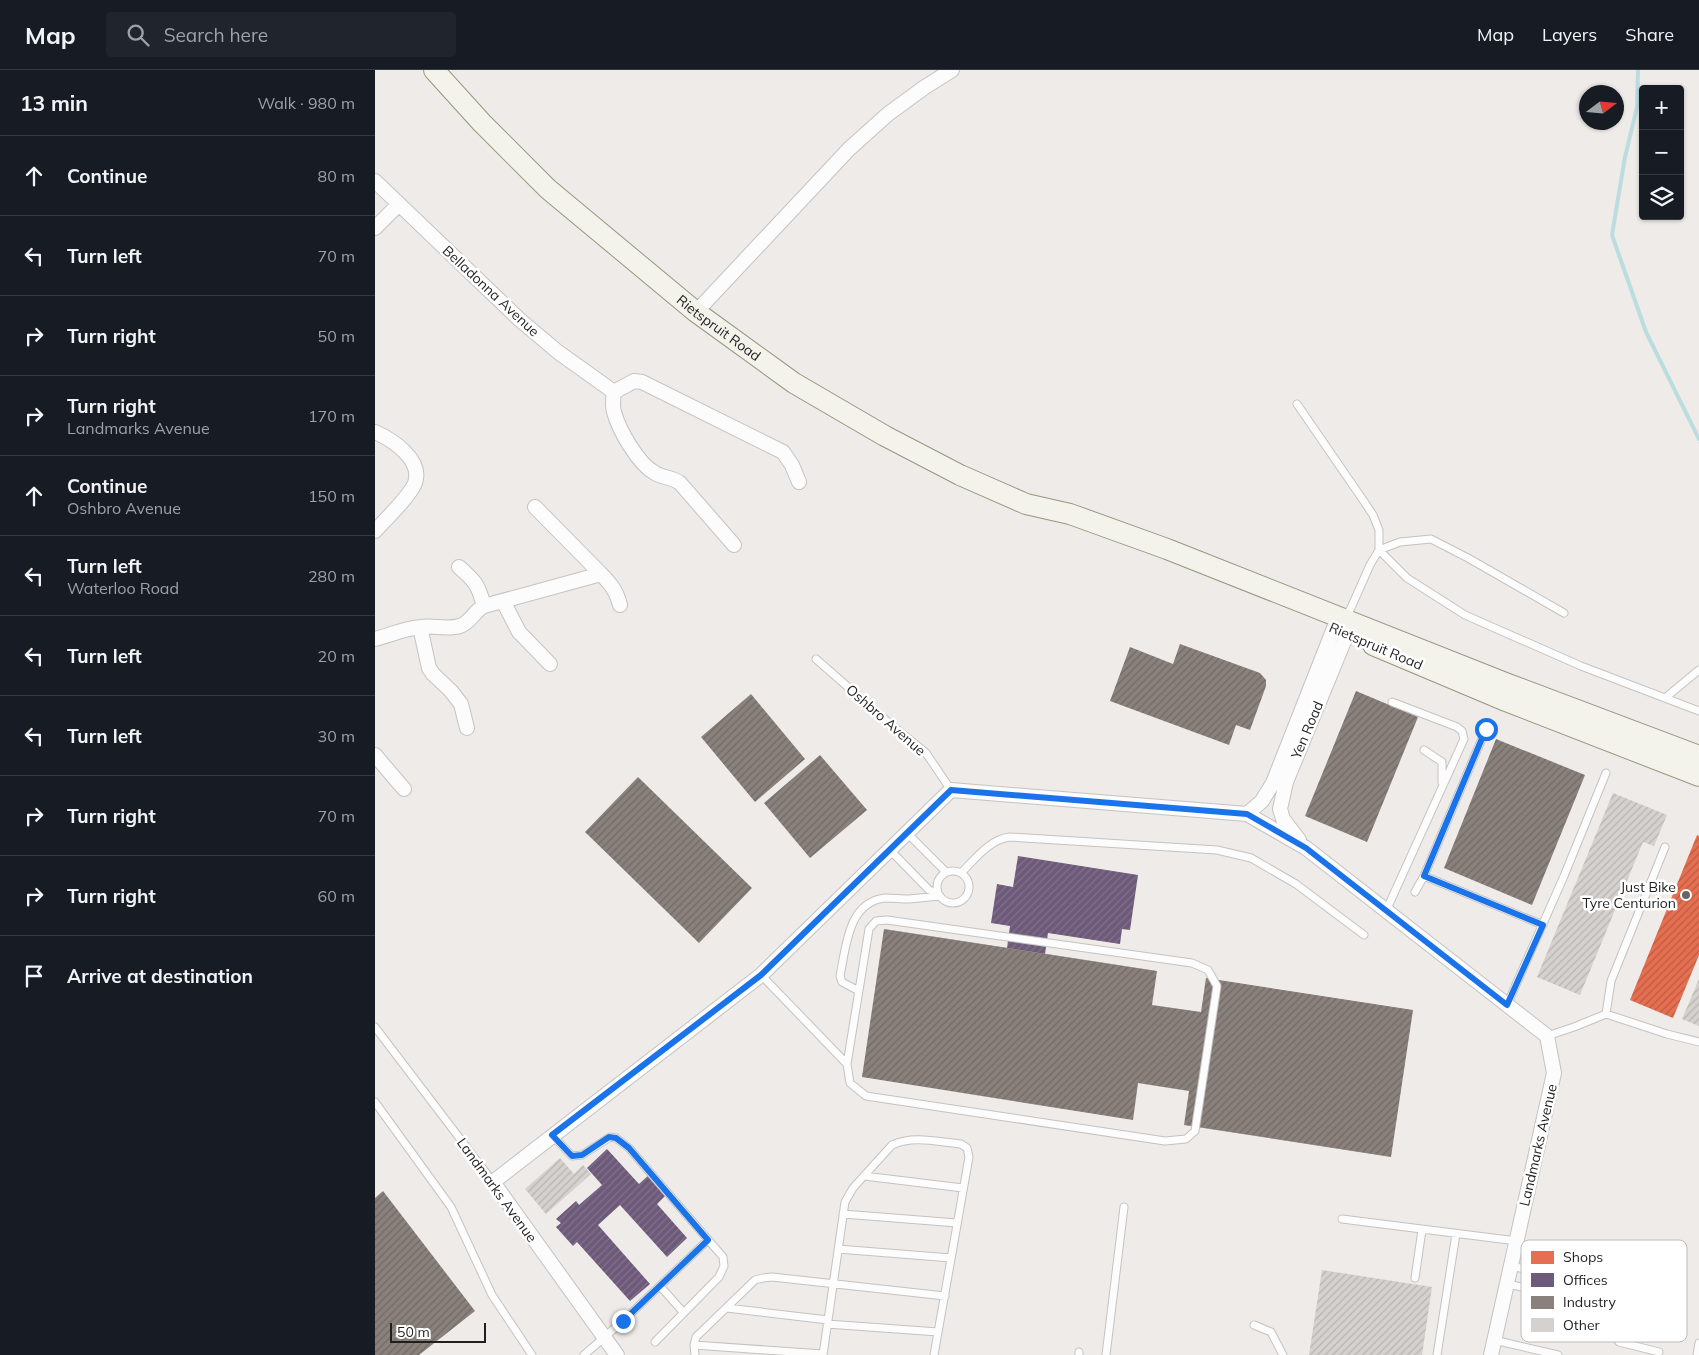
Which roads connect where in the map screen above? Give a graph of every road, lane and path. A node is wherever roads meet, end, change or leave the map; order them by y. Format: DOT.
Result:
graph roads {
  1 [pos="434,70"];
  2 [pos="952,70"];
  3 [pos="375,181"];
  4 [pos="399,205"];
  5 [pos="375,228"];
  6 [pos="696,312"];
  7 [pos="614,392"];
  8 [pos="1297,404"];
  9 [pos="375,432"];
  10 [pos="799,482"];
  11 [pos="535,507"];
  12 [pos="375,531"];
  13 [pos="734,545"];
  14 [pos="1379,550"];
  15 [pos="459,566"];
  16 [pos="601,574"];
  17 [pos="503,601"];
  18 [pos="620,605"];
  19 [pos="483,606"];
  20 [pos="1564,613"];
  21 [pos="1345,622"];
  22 [pos="420,627"];
  23 [pos="375,639"];
  24 [pos="816,659"];
  25 [pos="550,664"];
  26 [pos="1699,670"];
  27 [pos="1665,698"];
  28 [pos="1392,702"];
  29 [pos="1699,711"];
  30 [pos="467,728"];
  31 [pos="1486,729"];
  32 [pos="1425,750"];
  33 [pos="375,755"];
  34 [pos="1699,756"];
  35 [pos="1606,773"];
  36 [pos="1699,776"];
  37 [pos="1441,788"];
  38 [pos="404,789"];
  39 [pos="951,790"];
  40 [pos="1247,814"];
  41 [pos="907,833"];
  42 [pos="1665,847"];
  43 [pos="1306,848"];
  44 [pos="890,850"];
  45 [pos="946,872"];
  46 [pos="961,873"];
  47 [pos="1424,876"];
  48 [pos="1415,892"];
  49 [pos="939,895"];
  50 [pos="1386,911"];
  51 [pos="1543,925"];
  52 [pos="1364,935"];
  53 [pos="761,975"];
  54 [pos="859,992"];
  55 [pos="1507,1005"];
  56 [pos="1606,1014"];
  57 [pos="375,1027"];
  58 [pos="1547,1036"];
  59 [pos="1699,1042"];
  60 [pos="847,1064"];
  61 [pos="375,1102"];
  62 [pos="552,1135"];
  63 [pos="864,1176"];
  64 [pos="493,1182"];
  65 [pos="963,1188"];
  66 [pos="1125,1206"];
  67 [pos="843,1214"];
  68 [pos="1342,1219"];
  69 [pos="957,1223"];
  70 [pos="1422,1230"];
  71 [pos="1455,1234"];
  72 [pos="708,1240"];
  73 [pos="1517,1241"];
  74 [pos="838,1249"];
  75 [pos="951,1258"];
  76 [pos="1511,1266"];
  77 [pos="1521,1268"];
  78 [pos="1415,1278"];
  79 [pos="1507,1284"];
  80 [pos="833,1285"];
  81 [pos="659,1286"];
  82 [pos="1521,1287"];
  83 [pos="945,1296"];
  84 [pos="727,1308"];
  85 [pos="683,1312"];
  86 [pos="828,1322"];
  87 [pos="1254,1325"];
  88 [pos="938,1332"];
  89 [pos="604,1338"];
  90 [pos="1494,1340"];
  91 [pos="655,1342"];
  92 [pos="1619,1342"];
  93 [pos="1699,1343"];
  94 [pos="694,1344"];
  95 [pos="1659,1352"];
  96 [pos="532,1355"];
  97 [pos="584,1355"];
  98 [pos="617,1355"];
  99 [pos="695,1355"];
  100 [pos="823,1355"];
  101 [pos="934,1355"];
  102 [pos="1106,1355"];
  103 [pos="1283,1355"];
  104 [pos="1437,1355"];
  105 [pos="1491,1355"];
  106 [pos="1558,1355"];
  107 [pos="1697,1355"];
  1 -- 6 [label="street, Rietspruit Road"];
  2 -- 6 [label="street"];
  3 -- 4 [label="street, Belladonna Avenue"];
  4 -- 5 [label="street"];
  4 -- 7 [label="street, Belladonna Avenue"];
  6 -- 21 [label="street, Rietspruit Road"];
  7 -- 10 [label="street"];
  7 -- 13 [label="street"];
  8 -- 14 [label="lane"];
  9 -- 12 [label="street"];
  11 -- 16 [label="street"];
  14 -- 20 [label="lane"];
  14 -- 21 [label="lane, Yen Road"];
  14 -- 27 [label="lane"];
  15 -- 19 [label="street"];
  16 -- 17 [label="street"];
  16 -- 18 [label="street"];
  17 -- 19 [label="street"];
  17 -- 25 [label="street"];
  19 -- 22 [label="street"];
  21 -- 34 [label="street, Rietspruit Road"];
  21 -- 36 [label="street, Rietspruit Road"];
  21 -- 40 [label="street, Yen Road"];
  21 -- 43 [label="street, Yen Road"];
  22 -- 23 [label="street"];
  22 -- 30 [label="street"];
  24 -- 39 [label="lane, Oshbro Avenue"];
  26 -- 27 [label="lane"];
  27 -- 29 [label="lane"];
  28 -- 37 [label="lane"];
  31 -- 47 [label="lane"];
  32 -- 37 [label="lane"];
  33 -- 38 [label="street"];
  35 -- 51 [label="lane"];
  37 -- 50 [label="lane"];
  39 -- 40 [label="street"];
  39 -- 41 [label="street"];
  40 -- 43 [label="street"];
  41 -- 44 [label="street"];
  41 -- 45 [label="lane"];
  42 -- 56 [label="lane"];
  43 -- 50 [label="street"];
  44 -- 49 [label="lane"];
  44 -- 53 [label="street"];
  45 -- 46 [label="lane"];
  45 -- 49 [label="lane"];
  46 -- 49 [label="lane"];
  46 -- 52 [label="lane"];
  47 -- 48 [label="lane"];
  47 -- 51 [label="lane"];
  49 -- 54 [label="lane"];
  50 -- 55 [label="street"];
  51 -- 55 [label="lane"];
  53 -- 60 [label="lane"];
  53 -- 62 [label="street"];
  54 -- 60 [label="lane"];
  54 -- 60 [label="lane"];
  55 -- 58 [label="street"];
  56 -- 58 [label="lane"];
  56 -- 59 [label="lane"];
  57 -- 64 [label="lane, Landmarks Avenue"];
  58 -- 73 [label="street, Landmarks Avenue"];
  61 -- 96 [label="lane"];
  62 -- 64 [label="street"];
  62 -- 72 [label="lane"];
  63 -- 65 [label="lane"];
  63 -- 65 [label="lane"];
  63 -- 67 [label="lane"];
  64 -- 89 [label="street, Landmarks Avenue"];
  65 -- 69 [label="lane"];
  66 -- 102 [label="lane"];
  67 -- 69 [label="lane"];
  67 -- 74 [label="lane"];
  68 -- 70 [label="lane"];
  69 -- 75 [label="lane"];
  70 -- 71 [label="lane"];
  70 -- 78 [label="lane"];
  71 -- 73 [label="lane"];
  71 -- 104 [label="lane"];
  72 -- 81 [label="lane"];
  72 -- 85 [label="lane"];
  73 -- 76 [label="street, Landmarks Avenue"];
  74 -- 75 [label="lane"];
  74 -- 80 [label="lane"];
  75 -- 83 [label="lane"];
  76 -- 77 [label="lane"];
  76 -- 79 [label="street, Landmarks Avenue"];
  79 -- 82 [label="lane"];
  79 -- 90 [label="street, Landmarks Avenue"];
  80 -- 83 [label="lane"];
  80 -- 84 [label="lane"];
  80 -- 86 [label="lane"];
  81 -- 85 [label="lane"];
  81 -- 89 [label="lane"];
  83 -- 88 [label="lane"];
  84 -- 86 [label="lane"];
  84 -- 94 [label="lane"];
  85 -- 91 [label="lane"];
  86 -- 88 [label="lane"];
  86 -- 100 [label="lane"];
  87 -- 103 [label="lane"];
  88 -- 101 [label="lane"];
  89 -- 97 [label="lane"];
  89 -- 98 [label="street, Landmarks Avenue"];
  90 -- 105 [label="street, Landmarks Avenue"];
  90 -- 106 [label="lane"];
  92 -- 95 [label="lane"];
  93 -- 107 [label="lane"];
  94 -- 99 [label="lane"];
  94 -- 100 [label="lane"];
}
